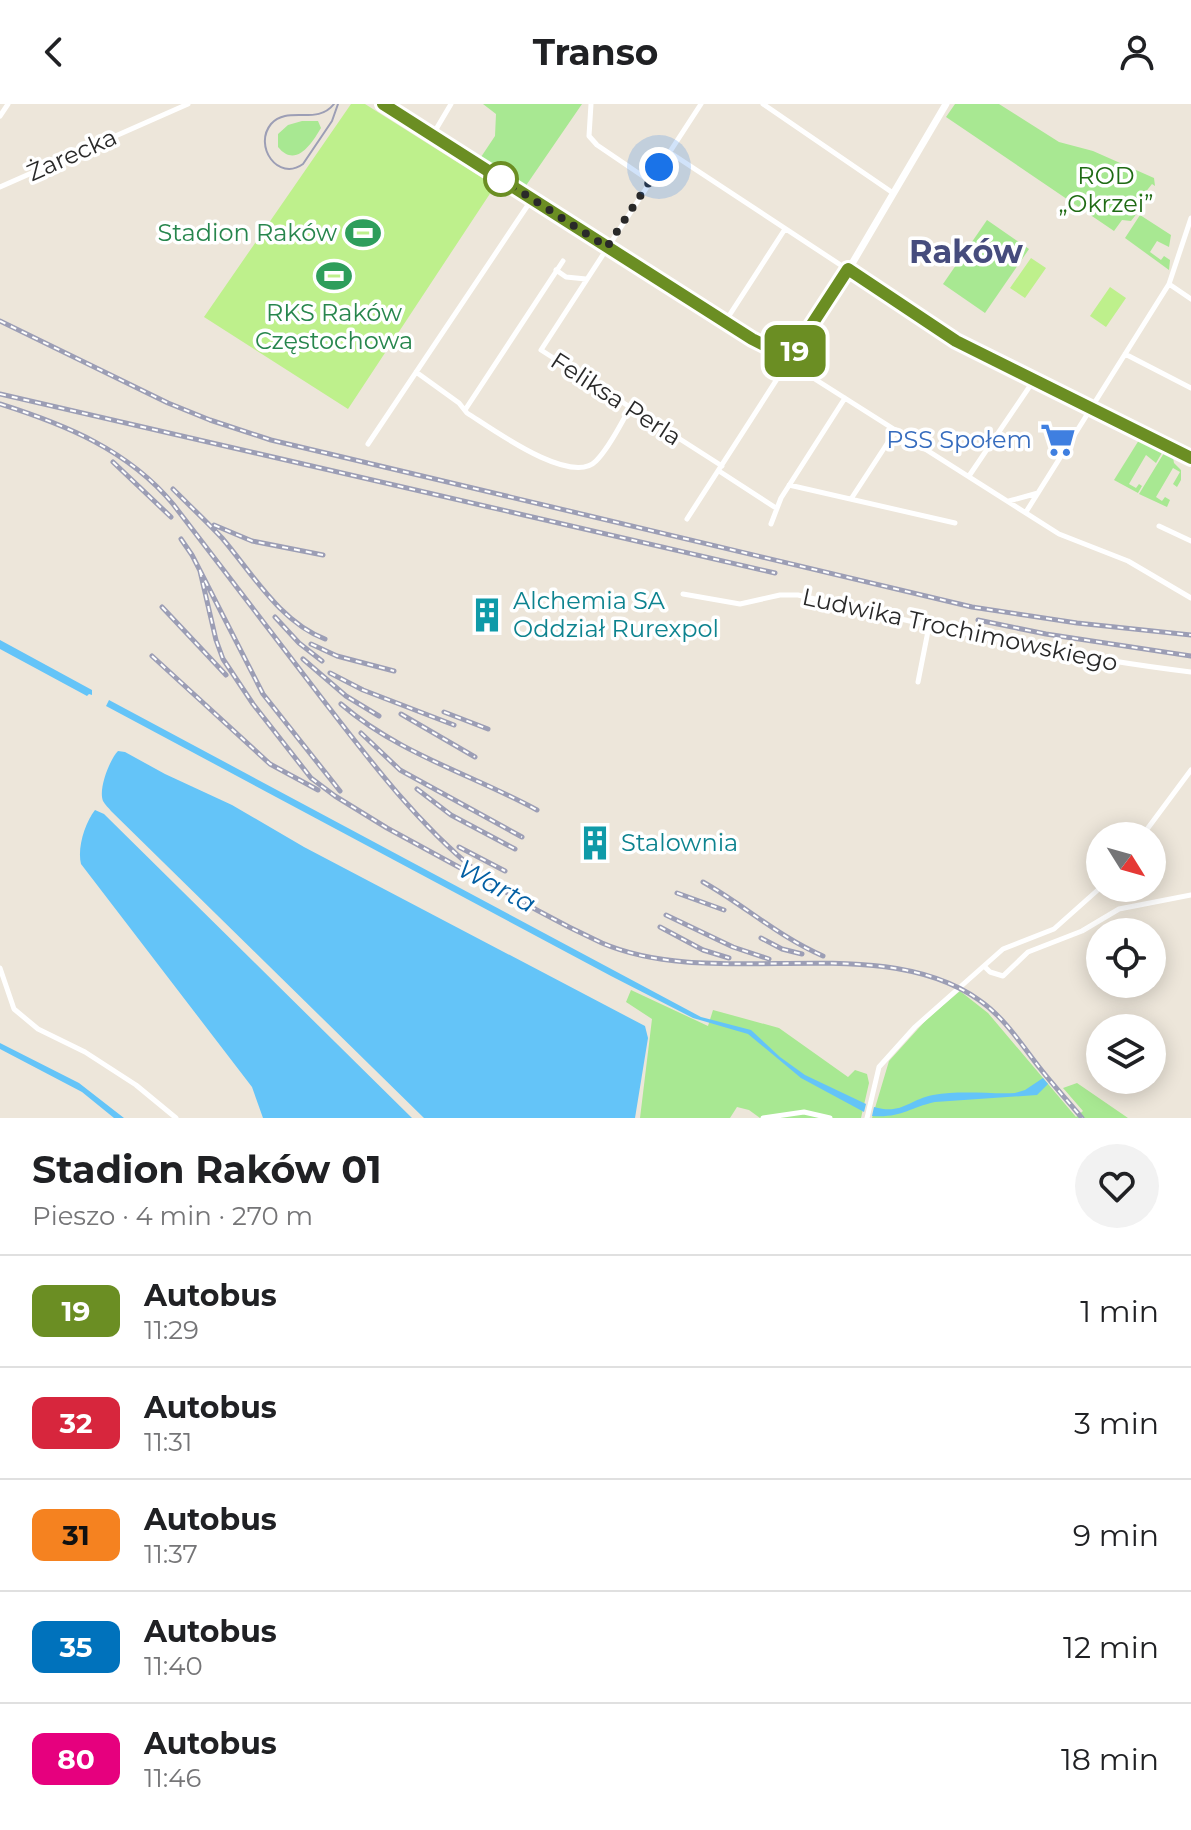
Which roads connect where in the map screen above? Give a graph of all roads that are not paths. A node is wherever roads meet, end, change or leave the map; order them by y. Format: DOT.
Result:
graph roads {
  1 [pos="8,104"];
  2 [pos="188,104"];
  3 [pos="383,104"];
  4 [pos="451,104"];
  5 [pos="591,104"];
  6 [pos="701,104"];
  7 [pos="763,104"];
  8 [pos="946,104"];
  9 [pos="0,116"];
  10 [pos="432,136"];
  11 [pos="669,152"];
  12 [pos="650,181"];
  13 [pos="0,187"];
  14 [pos="893,193"];
  15 [pos="532,199"];
  16 [pos="1191,218"];
  17 [pos="785,229"];
  18 [pos="607,247"];
  19 [pos="563,261"];
  20 [pos="848,269"];
  21 [pos="556,270"];
  22 [pos="586,279"];
  23 [pos="1169,284"];
  24 [pos="1191,299"];
  25 [pos="725,322"];
  26 [pos="1125,354"];
  27 [pos="789,360"];
  28 [pos="416,372"];
  29 [pos="1034,380"];
  30 [pos="1191,388"];
  31 [pos="845,398"];
  32 [pos="630,408"];
  33 [pos="1092,408"];
  34 [pos="465,410"];
  35 [pos="896,430"];
  36 [pos="368,444"];
  37 [pos="1191,458"];
  38 [pos="720,469"];
  39 [pos="969,476"];
  40 [pos="789,485"];
  41 [pos="1038,492"];
  42 [pos="851,499"];
  43 [pos="1008,501"];
  44 [pos="776,508"];
  45 [pos="1026,512"];
  46 [pos="687,519"];
  47 [pos="955,523"];
  48 [pos="771,524"];
  49 [pos="1159,526"];
  50 [pos="1191,541"];
  51 [pos="683,594"];
  52 [pos="1191,598"];
  53 [pos="929,626"];
  54 [pos="1191,672"];
  55 [pos="918,682"];
  56 [pos="1191,770"];
  57 [pos="1152,822"];
  58 [pos="1191,895"];
  59 [pos="1086,900"];
  60 [pos="984,966"];
  61 [pos="0,968"];
  62 [pos="176,1118"];
  63 [pos="763,1118"];
  64 [pos="830,1118"];
  65 [pos="867,1118"];
  1 -- 9 [label="street"];
  2 -- 13 [label="street, Żarecka"];
  3 -- 10 [label="street"];
  4 -- 10 [label="street"];
  5 -- 12 [label="street"];
  6 -- 11 [label="street, Feliksa Perla"];
  7 -- 14 [label="street"];
  8 -- 14 [label="street"];
  10 -- 15 [label="street"];
  11 -- 12 [label="street, Feliksa Perla"];
  11 -- 17 [label="street"];
  12 -- 18 [label="street, Feliksa Perla"];
  14 -- 20 [label="street"];
  15 -- 18 [label="street"];
  15 -- 28 [label="street"];
  16 -- 23 [label="street"];
  17 -- 20 [label="street"];
  17 -- 25 [label="street"];
  18 -- 22 [label="street, Feliksa Perla"];
  18 -- 25 [label="street"];
  19 -- 21 [label="street"];
  20 -- 27 [label="street"];
  20 -- 29 [label="street"];
  21 -- 22 [label="street"];
  21 -- 34 [label="street"];
  22 -- 32 [label="street, Feliksa Perla"];
  23 -- 24 [label="street"];
  23 -- 26 [label="street"];
  25 -- 27 [label="street"];
  26 -- 30 [label="street"];
  26 -- 33 [label="street"];
  27 -- 31 [label="street"];
  27 -- 38 [label="street"];
  28 -- 34 [label="street"];
  28 -- 36 [label="street"];
  29 -- 33 [label="street"];
  29 -- 39 [label="street"];
  31 -- 35 [label="street"];
  31 -- 40 [label="street"];
  32 -- 34 [label="street"];
  32 -- 38 [label="street, Feliksa Perla"];
  33 -- 37 [label="street"];
  33 -- 41 [label="street"];
  35 -- 39 [label="street"];
  35 -- 42 [label="street"];
  38 -- 44 [label="street, Feliksa Perla"];
  38 -- 46 [label="street"];
  39 -- 43 [label="street"];
  40 -- 42 [label="street"];
  40 -- 44 [label="street"];
  41 -- 43 [label="street"];
  41 -- 45 [label="street"];
  42 -- 47 [label="street"];
  43 -- 45 [label="street"];
  44 -- 48 [label="street"];
  45 -- 52 [label="street"];
  49 -- 50 [label="street"];
  51 -- 53 [label="street, Ludwika Trochimowskiego"];
  53 -- 54 [label="street, Ludwika Trochimowskiego"];
  53 -- 55 [label="street"];
  56 -- 57 [label="street"];
  58 -- 60 [label="street"];
  59 -- 60 [label="street"];
  60 -- 65 [label="street"];
  61 -- 62 [label="street"];
  63 -- 64 [label="street"];
}
